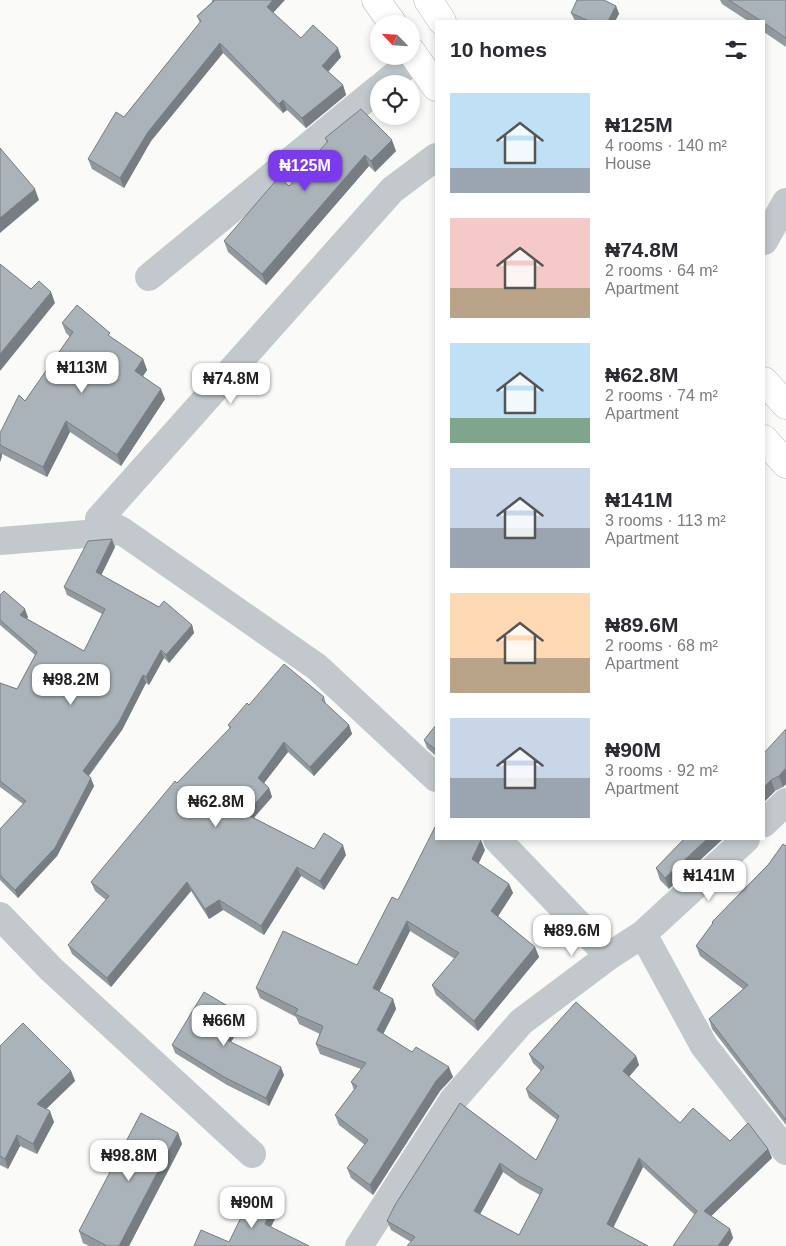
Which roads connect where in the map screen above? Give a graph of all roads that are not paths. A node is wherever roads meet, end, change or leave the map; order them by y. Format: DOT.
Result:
graph roads {
  1 [pos="376,0"];
  2 [pos="428,0"];
  3 [pos="386,15"];
  4 [pos="441,20"];
  5 [pos="420,63"];
  6 [pos="403,65"];
  7 [pos="393,75"];
  8 [pos="435,86"];
  9 [pos="370,95"];
  10 [pos="435,157"];
  11 [pos="786,202"];
  12 [pos="765,239"];
  13 [pos="149,277"];
  14 [pos="765,382"];
  15 [pos="786,405"];
  16 [pos="765,440"];
  17 [pos="786,464"];
  18 [pos="122,531"];
  19 [pos="0,541"];
  20 [pos="435,777"];
  21 [pos="786,802"];
  22 [pos="765,822"];
  23 [pos="498,840"];
  24 [pos="745,840"];
  25 [pos="0,916"];
  26 [pos="643,934"];
  27 [pos="609,956"];
  28 [pos="786,1151"];
  29 [pos="252,1154"];
  30 [pos="359,1246"];
  1 -- 3 [label="highway"];
  2 -- 4 [label="highway"];
  5 -- 8 [label="highway"];
  6 -- 7 [label="street"];
  9 -- 13 [label="street"];
  10 -- 18 [label="street"];
  11 -- 12 [label="street"];
  14 -- 15 [label="highway"];
  16 -- 17 [label="highway"];
  18 -- 19 [label="street"];
  18 -- 20 [label="street"];
  21 -- 22 [label="street"];
  23 -- 27 [label="street"];
  24 -- 26 [label="street"];
  25 -- 29 [label="street"];
  26 -- 27 [label="street"];
  26 -- 28 [label="street"];
  27 -- 30 [label="street"];
}
